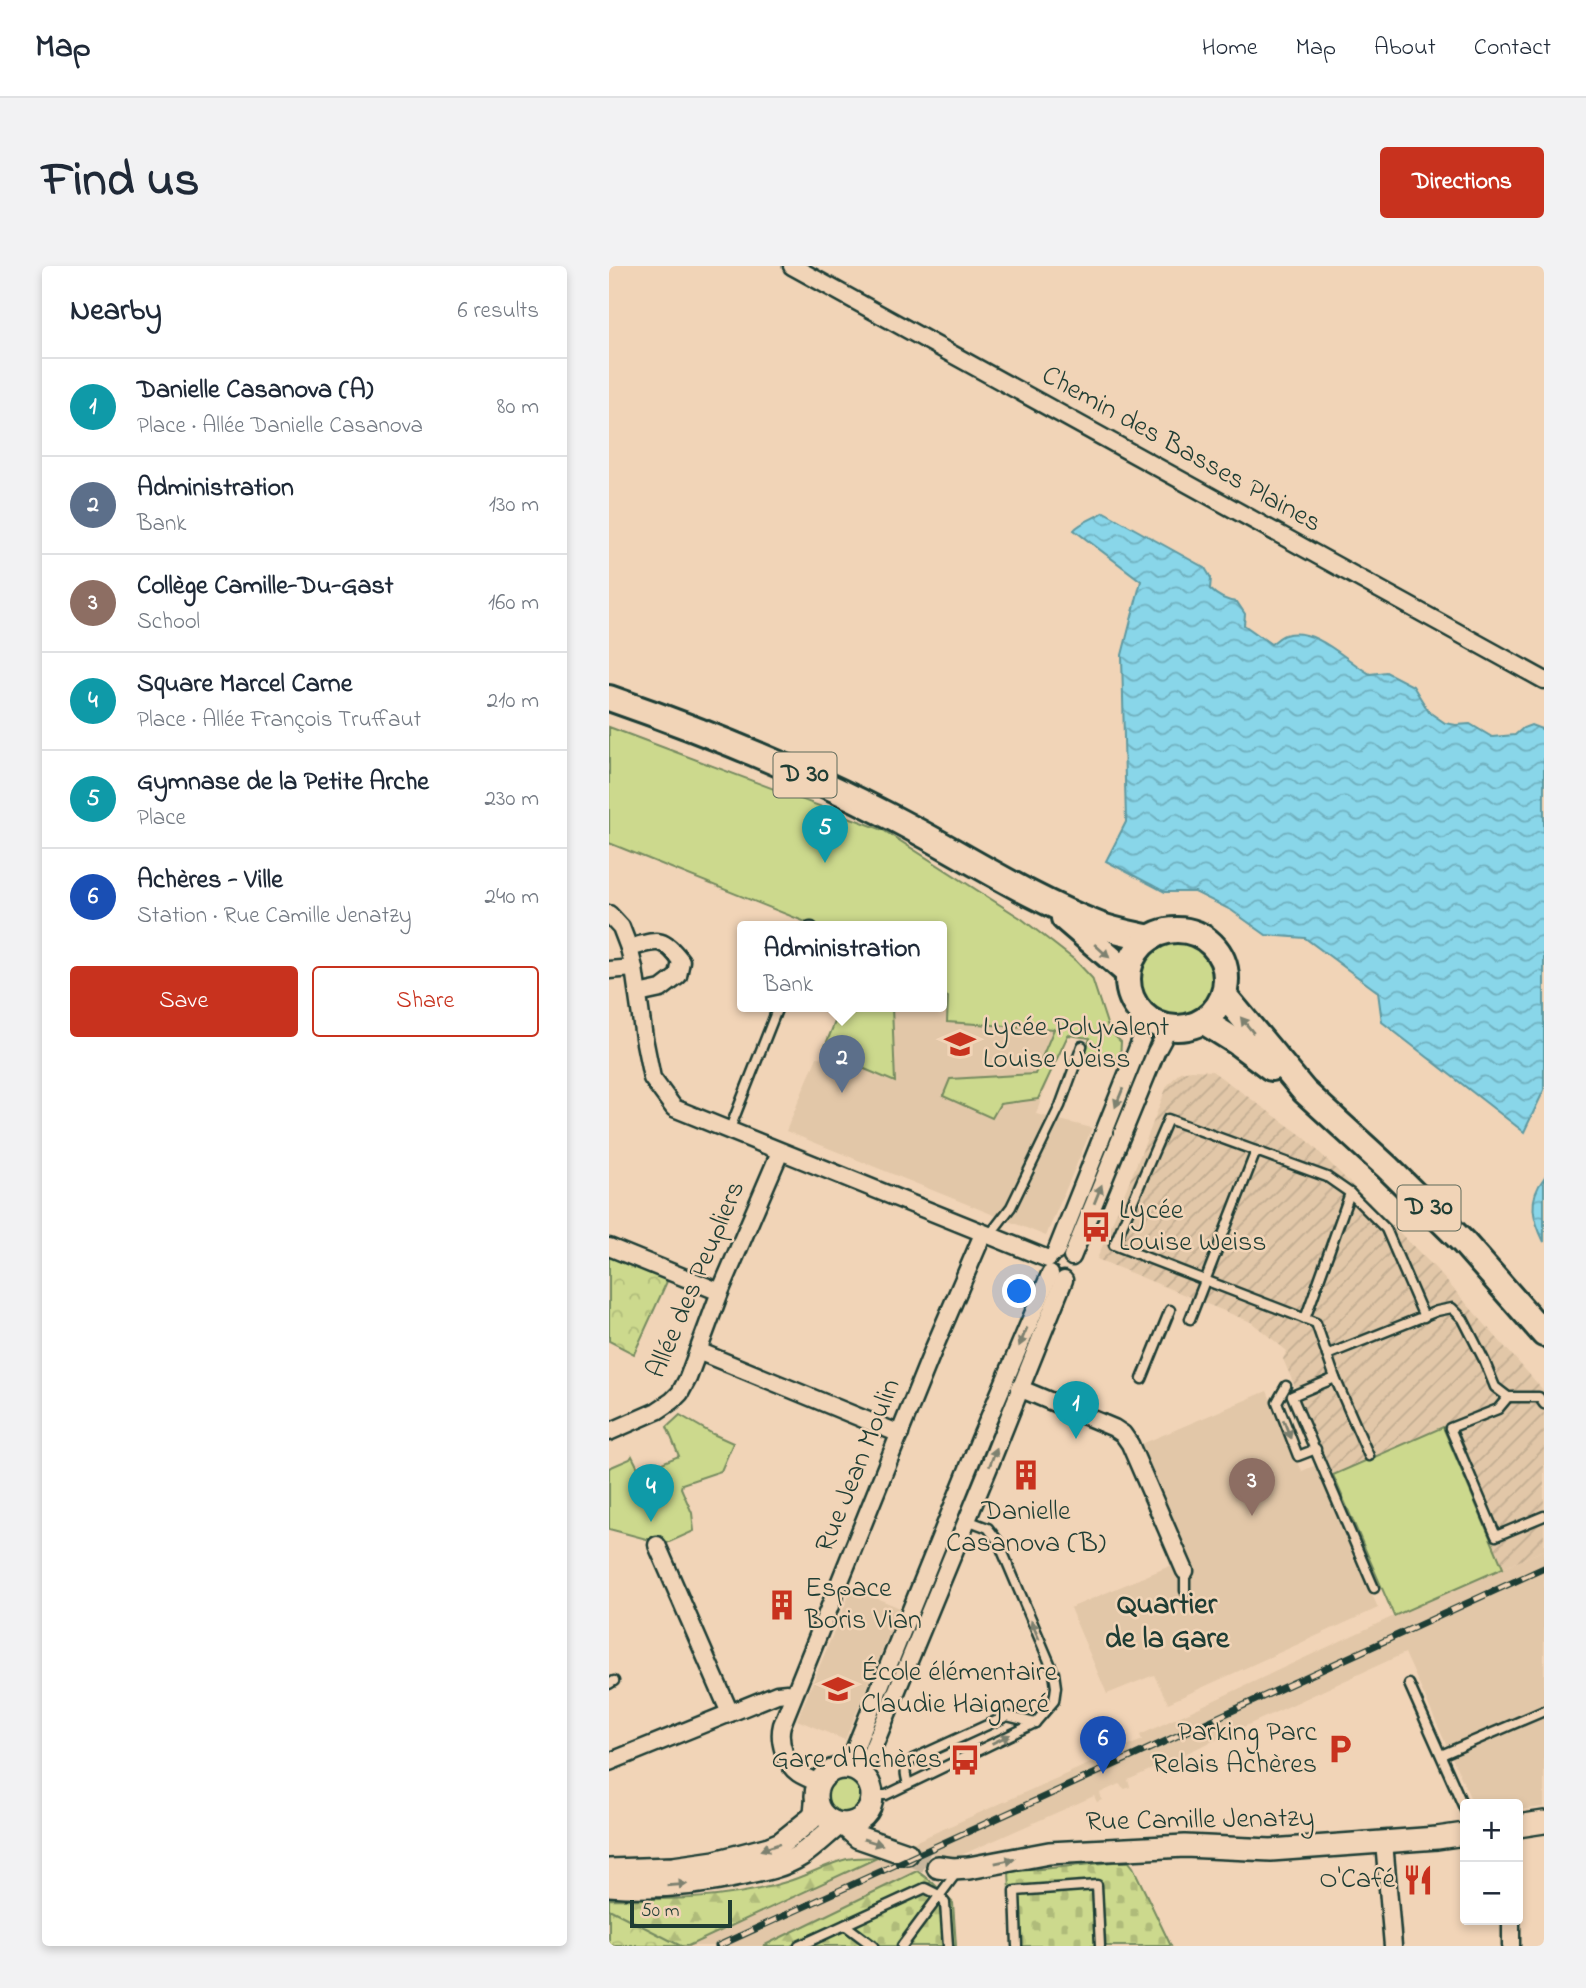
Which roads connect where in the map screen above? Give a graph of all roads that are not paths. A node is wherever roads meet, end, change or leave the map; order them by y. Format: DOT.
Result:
graph roads {
  1 [pos="792,266"];
  2 [pos="1544,680"];
  3 [pos="609,698"];
  4 [pos="1039,897"];
  5 [pos="609,914"];
  6 [pos="1150,938"];
  7 [pos="628,948"];
  8 [pos="633,968"];
  9 [pos="609,970"];
  10 [pos="1128,973"];
  11 [pos="638,994"];
  12 [pos="1224,995"];
  13 [pos="1138,1010"];
  14 [pos="776,1012"];
  15 [pos="1203,1021"];
  16 [pos="1169,1028"];
  17 [pos="1082,1046"];
  18 [pos="1304,1091"];
  19 [pos="729,1131"];
  20 [pos="1256,1151"];
  21 [pos="780,1152"];
  22 [pos="1350,1193"];
  23 [pos="986,1235"];
  24 [pos="609,1247"];
  25 [pos="1072,1257"];
  26 [pos="1054,1266"];
  27 [pos="1206,1281"];
  28 [pos="720,1292"];
  29 [pos="1170,1310"];
  30 [pos="1424,1317"];
  31 [pos="1190,1319"];
  32 [pos="1305,1319"];
  33 [pos="1544,1334"];
  34 [pos="698,1351"];
  35 [pos="1327,1355"];
  36 [pos="1335,1378"];
  37 [pos="1142,1380"];
  38 [pos="1286,1386"];
  39 [pos="1020,1388"];
  40 [pos="1508,1397"];
  41 [pos="1544,1404"];
  42 [pos="609,1432"];
  43 [pos="900,1434"];
  44 [pos="1316,1450"];
  45 [pos="1369,1456"];
  46 [pos="950,1514"];
  47 [pos="1544,1517"];
  48 [pos="967,1520"];
  49 [pos="657,1545"];
  50 [pos="1185,1571"];
  51 [pos="1374,1588"];
  52 [pos="1185,1591"];
  53 [pos="1409,1684"];
  54 [pos="793,1696"];
  55 [pos="1544,1711"];
  56 [pos="730,1713"];
  57 [pos="1035,1723"];
  58 [pos="1441,1755"];
  59 [pos="609,1762"];
  60 [pos="853,1771"];
  61 [pos="908,1784"];
  62 [pos="818,1793"];
  63 [pos="872,1795"];
  64 [pos="1460,1799"];
  65 [pos="1544,1822"];
  66 [pos="841,1824"];
  67 [pos="1523,1825"];
  68 [pos="1460,1834"];
  69 [pos="1384,1842"];
  70 [pos="907,1854"];
  71 [pos="609,1870"];
  72 [pos="946,1872"];
  73 [pos="609,1885"];
  74 [pos="939,1895"];
  75 [pos="845,1925"];
  76 [pos="1511,1925"];
  77 [pos="799,1946"];
  78 [pos="873,1946"];
  79 [pos="902,1946"];
  80 [pos="948,1946"];
  81 [pos="1017,1946"];
  82 [pos="1100,1946"];
  83 [pos="1393,1946"];
  84 [pos="1511,1946"];
  1 -- 2 [label="street, Chemin des Basses Plaines"];
  3 -- 4 [label="main road, D 30"];
  4 -- 6 [label="main road, D 30"];
  4 -- 10 [label="main road, D 30, one-way"];
  5 -- 7 [label="street"];
  6 -- 10 [label="main road"];
  6 -- 12 [label="main road"];
  7 -- 8 [label="street"];
  7 -- 11 [label="street"];
  8 -- 9 [label="street"];
  8 -- 11 [label="street"];
  10 -- 13 [label="main road"];
  11 -- 19 [label="street"];
  12 -- 15 [label="main road"];
  18 -- 12 [label="main road, D 30, one-way"];
  13 -- 16 [label="main road"];
  13 -- 26 [label="street, one-way"];
  14 -- 19 [label="lane"];
  15 -- 16 [label="main road"];
  15 -- 18 [label="main road, D 30"];
  25 -- 16 [label="street, one-way"];
  17 -- 23 [label="lane"];
  18 -- 33 [label="main road, D 30"];
  19 -- 21 [label="street"];
  20 -- 22 [label="lane"];
  20 -- 27 [label="lane"];
  20 -- 27 [label="lane"];
  21 -- 23 [label="street"];
  21 -- 28 [label="street, Allée des Peupliers"];
  22 -- 30 [label="lane"];
  22 -- 32 [label="lane"];
  23 -- 26 [label="street"];
  23 -- 43 [label="street, Rue Jean Moulin"];
  24 -- 28 [label="street"];
  25 -- 26 [label="street"];
  25 -- 26 [label="street"];
  26 -- 39 [label="street"];
  26 -- 46 [label="street, one-way"];
  27 -- 31 [label="lane"];
  27 -- 32 [label="lane"];
  28 -- 34 [label="street, Allée des Peupliers"];
  29 -- 37 [label="lane"];
  30 -- 35 [label="lane"];
  30 -- 40 [label="lane"];
  32 -- 35 [label="lane"];
  34 -- 42 [label="street, Allée des Peupliers"];
  34 -- 43 [label="street"];
  35 -- 36 [label="lane"];
  36 -- 44 [label="lane"];
  36 -- 45 [label="lane"];
  38 -- 44 [label="lane, one-way"];
  48 -- 39 [label="street, one-way"];
  39 -- 50 [label="street"];
  40 -- 41 [label="lane"];
  40 -- 47 [label="lane"];
  43 -- 54 [label="street, Rue Jean Moulin"];
  44 -- 51 [label="lane"];
  46 -- 48 [label="street"];
  46 -- 60 [label="street"];
  57 -- 48 [label="lane, one-way"];
  48 -- 60 [label="street"];
  49 -- 56 [label="street"];
  50 -- 52 [label="lane"];
  53 -- 58 [label="lane"];
  54 -- 56 [label="street"];
  54 -- 62 [label="street, Rue Jean Moulin"];
  55 -- 58 [label="lane"];
  56 -- 59 [label="street"];
  61 -- 57 [label="lane, one-way"];
  57 -- 61 [label="lane"];
  58 -- 64 [label="lane"];
  60 -- 62 [label="street"];
  60 -- 63 [label="street"];
  61 -- 63 [label="lane"];
  62 -- 66 [label="street"];
  62 -- 71 [label="street, one-way"];
  63 -- 66 [label="street"];
  65 -- 67 [label="street"];
  66 -- 70 [label="street, one-way"];
  73 -- 66 [label="street, one-way"];
  68 -- 69 [label="street, Rue Camille Jenatzy"];
  72 -- 69 [label="street, Rue Camille Jenatzy, one-way"];
  69 -- 83 [label="street"];
  72 -- 74 [label="lane"];
  74 -- 75 [label="lane"];
  74 -- 79 [label="lane"];
  74 -- 80 [label="lane"];
  75 -- 77 [label="lane"];
  75 -- 78 [label="lane"];
  76 -- 84 [label="street"];
  81 -- 82 [label="lane"];
}
